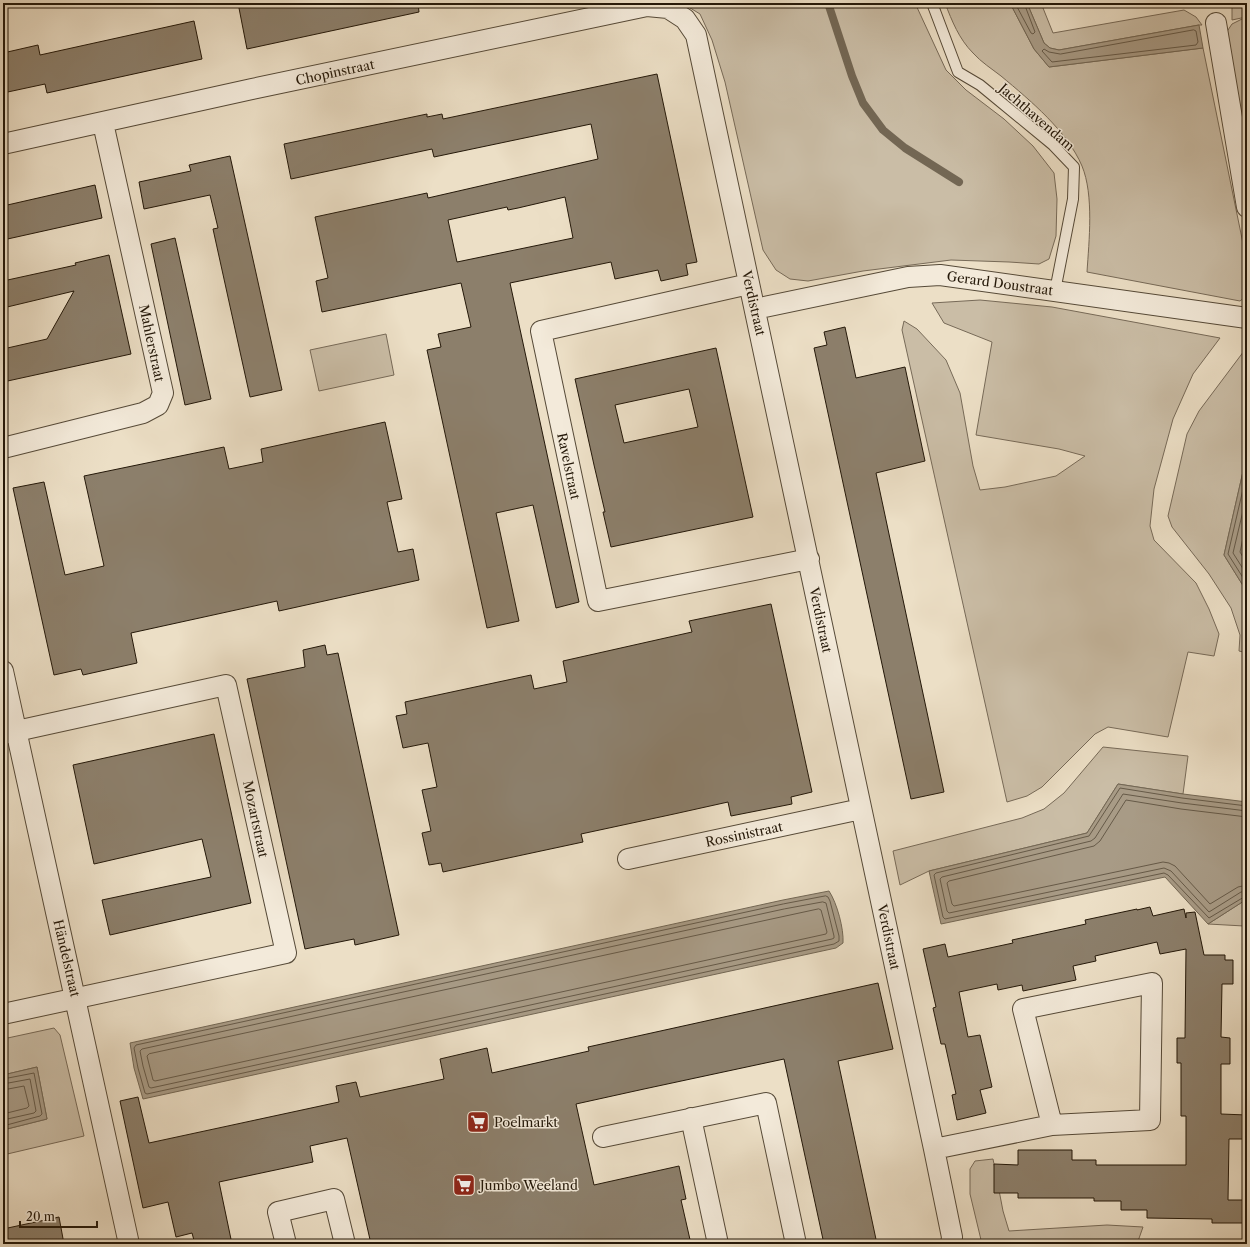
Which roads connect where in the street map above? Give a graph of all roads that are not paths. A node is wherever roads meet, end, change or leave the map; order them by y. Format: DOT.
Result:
graph roads {
  1 [pos="932,3"];
  2 [pos="668,8"];
  3 [pos="1216,23"];
  4 [pos="102,123"];
  5 [pos="3,144"];
  6 [pos="1246,197"];
  7 [pos="749,284"];
  8 [pos="1055,291"];
  9 [pos="755,309"];
  10 [pos="1247,318"];
  11 [pos="3,448"];
  12 [pos="809,559"];
  13 [pos="3,671"];
  14 [pos="10,732"];
  15 [pos="861,809"];
  16 [pos="628,859"];
  17 [pos="76,999"];
  18 [pos="3,1014"];
  19 [pos="691,1118"];
  20 [pos="1052,1125"];
  21 [pos="603,1137"];
  22 [pos="934,1149"];
  23 [pos="129,1244"];
  24 [pos="286,1244"];
  25 [pos="345,1244"];
  26 [pos="718,1244"];
  27 [pos="796,1244"];
  28 [pos="951,1244"];
  1 -- 8 [label="lane, Jachthavendam"];
  2 -- 4 [label="street, Chopinstraat"];
  2 -- 7 [label="street, Verdistraat"];
  3 -- 6 [label="street"];
  4 -- 5 [label="street, Chopinstraat"];
  4 -- 11 [label="street, Mahlerstraat"];
  7 -- 9 [label="street, Verdistraat"];
  7 -- 12 [label="street, Ravelstraat"];
  8 -- 9 [label="street, Gerard Doustraat"];
  8 -- 10 [label="street, Gerard Doustraat"];
  9 -- 12 [label="street, Verdistraat"];
  12 -- 15 [label="street, Verdistraat"];
  13 -- 14 [label="street, Händelstraat"];
  14 -- 17 [label="street, Händelstraat"];
  14 -- 17 [label="street, Mozartstraat"];
  15 -- 16 [label="street, Rossinistraat"];
  15 -- 22 [label="street, Verdistraat"];
  17 -- 18 [label="street"];
  17 -- 23 [label="street, Händelstraat"];
  19 -- 21 [label="street"];
  19 -- 26 [label="street"];
  19 -- 27 [label="street"];
  20 -- 20 [label="street"];
  20 -- 22 [label="street"];
  22 -- 28 [label="street, Verdistraat"];
  24 -- 25 [label="street"];
}
